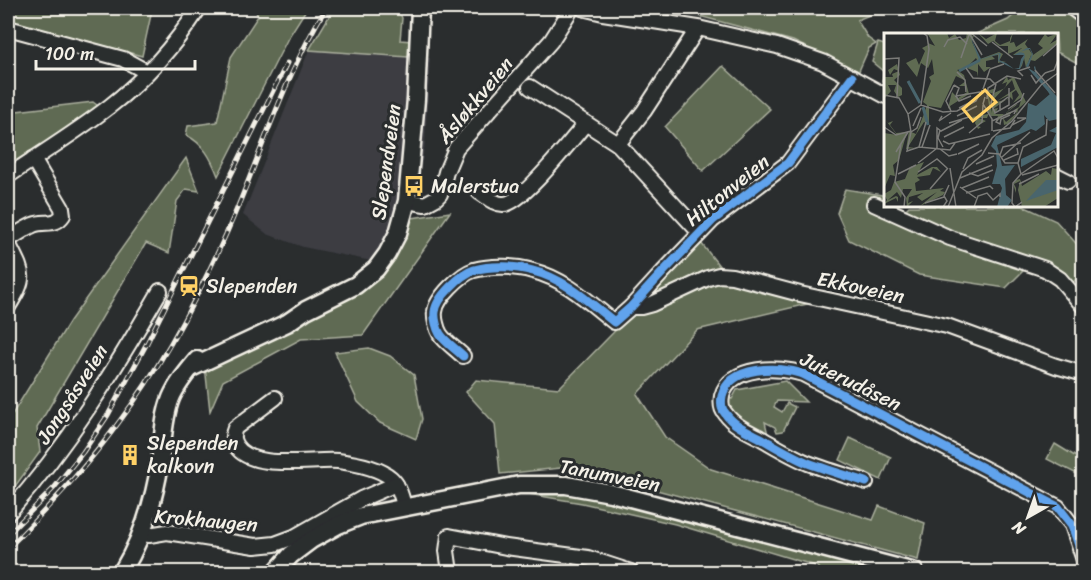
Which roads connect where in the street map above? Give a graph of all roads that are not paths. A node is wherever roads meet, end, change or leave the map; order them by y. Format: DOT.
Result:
graph roads {
  1 [pos="199,8"];
  2 [pos="420,8"];
  3 [pos="572,8"];
  4 [pos="582,8"];
  5 [pos="1072,8"];
  6 [pos="1083,17"];
  7 [pos="8,28"];
  8 [pos="698,28"];
  9 [pos="147,72"];
  10 [pos="852,76"];
  11 [pos="530,87"];
  12 [pos="884,95"];
  13 [pos="586,123"];
  14 [pos="618,144"];
  15 [pos="33,159"];
  16 [pos="8,176"];
  17 [pos="479,192"];
  18 [pos="407,201"];
  19 [pos="874,204"];
  20 [pos="700,233"];
  21 [pos="8,242"];
  22 [pos="160,291"];
  23 [pos="8,307"];
  24 [pos="631,307"];
  25 [pos="1083,307"];
  26 [pos="463,356"];
  27 [pos="1083,374"];
  28 [pos="275,398"];
  29 [pos="866,482"];
  30 [pos="396,484"];
  31 [pos="404,507"];
  32 [pos="8,513"];
  33 [pos="142,533"];
  34 [pos="1080,539"];
  35 [pos="1083,560"];
  36 [pos="122,573"];
  37 [pos="276,573"];
  38 [pos="450,573"];
  39 [pos="631,573"];
  40 [pos="915,573"];
  1 -- 9 [label="street"];
  2 -- 18 [label="main road, Slependveien"];
  3 -- 18 [label="street, Åsløkkveien"];
  4 -- 8 [label="street"];
  5 -- 6 [label="street"];
  7 -- 9 [label="street"];
  8 -- 10 [label="street"];
  8 -- 14 [label="street"];
  9 -- 15 [label="street"];
  10 -- 12 [label="street"];
  10 -- 20 [label="street, Hiltonveien"];
  11 -- 13 [label="street, Hiltonveien"];
  13 -- 14 [label="street, Hiltonveien"];
  13 -- 17 [label="street"];
  14 -- 20 [label="street, Hiltonveien"];
  15 -- 16 [label="street"];
  15 -- 21 [label="street"];
  18 -- 33 [label="main road, Slependveien"];
  19 -- 25 [label="street"];
  20 -- 24 [label="street, Hiltonveien"];
  21 -- 23 [label="street"];
  22 -- 32 [label="street, Jongsåsveien"];
  24 -- 26 [label="street, Hiltonveien"];
  24 -- 27 [label="street, Ekkoveien"];
  28 -- 30 [label="street"];
  29 -- 34 [label="street, Juterudåsen"];
  30 -- 31 [label="street"];
  30 -- 33 [label="street, Krokhaugen"];
  31 -- 37 [label="main road, Tanumveien"];
  31 -- 40 [label="main road, Tanumveien"];
  33 -- 36 [label="main road, Slependveien"];
  34 -- 35 [label="street, Juterudåsen"];
  38 -- 39 [label="street"];
}
